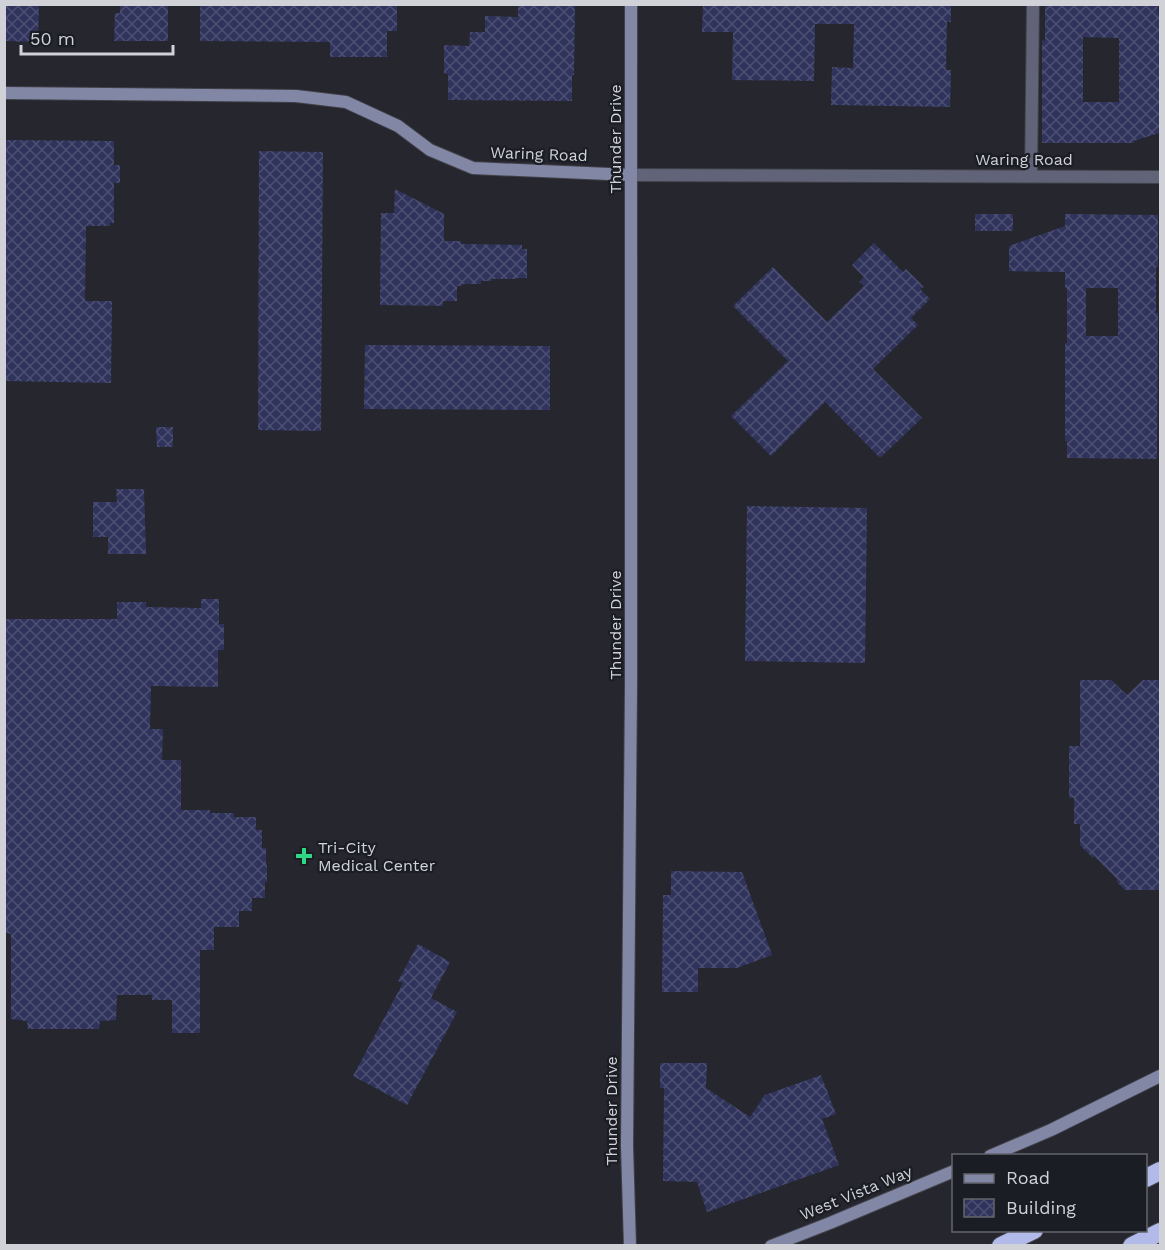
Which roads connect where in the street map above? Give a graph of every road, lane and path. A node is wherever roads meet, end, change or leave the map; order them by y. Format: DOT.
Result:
graph roads {
  1 [pos="631,4"];
  2 [pos="1033,4"];
  3 [pos="4,93"];
  4 [pos="631,175"];
  5 [pos="1031,176"];
  6 [pos="1161,177"];
  7 [pos="1161,1076"];
  8 [pos="992,1154"];
  9 [pos="1161,1171"];
  10 [pos="952,1172"];
  11 [pos="1147,1178"];
  12 [pos="1030,1232"];
  13 [pos="1161,1232"];
  14 [pos="630,1245"];
  15 [pos="771,1245"];
  16 [pos="1001,1245"];
  17 [pos="1131,1245"];
  1 -- 4 [label="street, Thunder Drive"];
  2 -- 5 [label="street"];
  3 -- 4 [label="street, Waring Road"];
  4 -- 5 [label="street, Waring Road"];
  4 -- 14 [label="street, Thunder Drive"];
  5 -- 6 [label="street, Waring Road"];
  7 -- 8 [label="street"];
  9 -- 11 [label="highway"];
  10 -- 15 [label="street, West Vista Way"];
  12 -- 16 [label="highway"];
  13 -- 17 [label="highway"];
}
